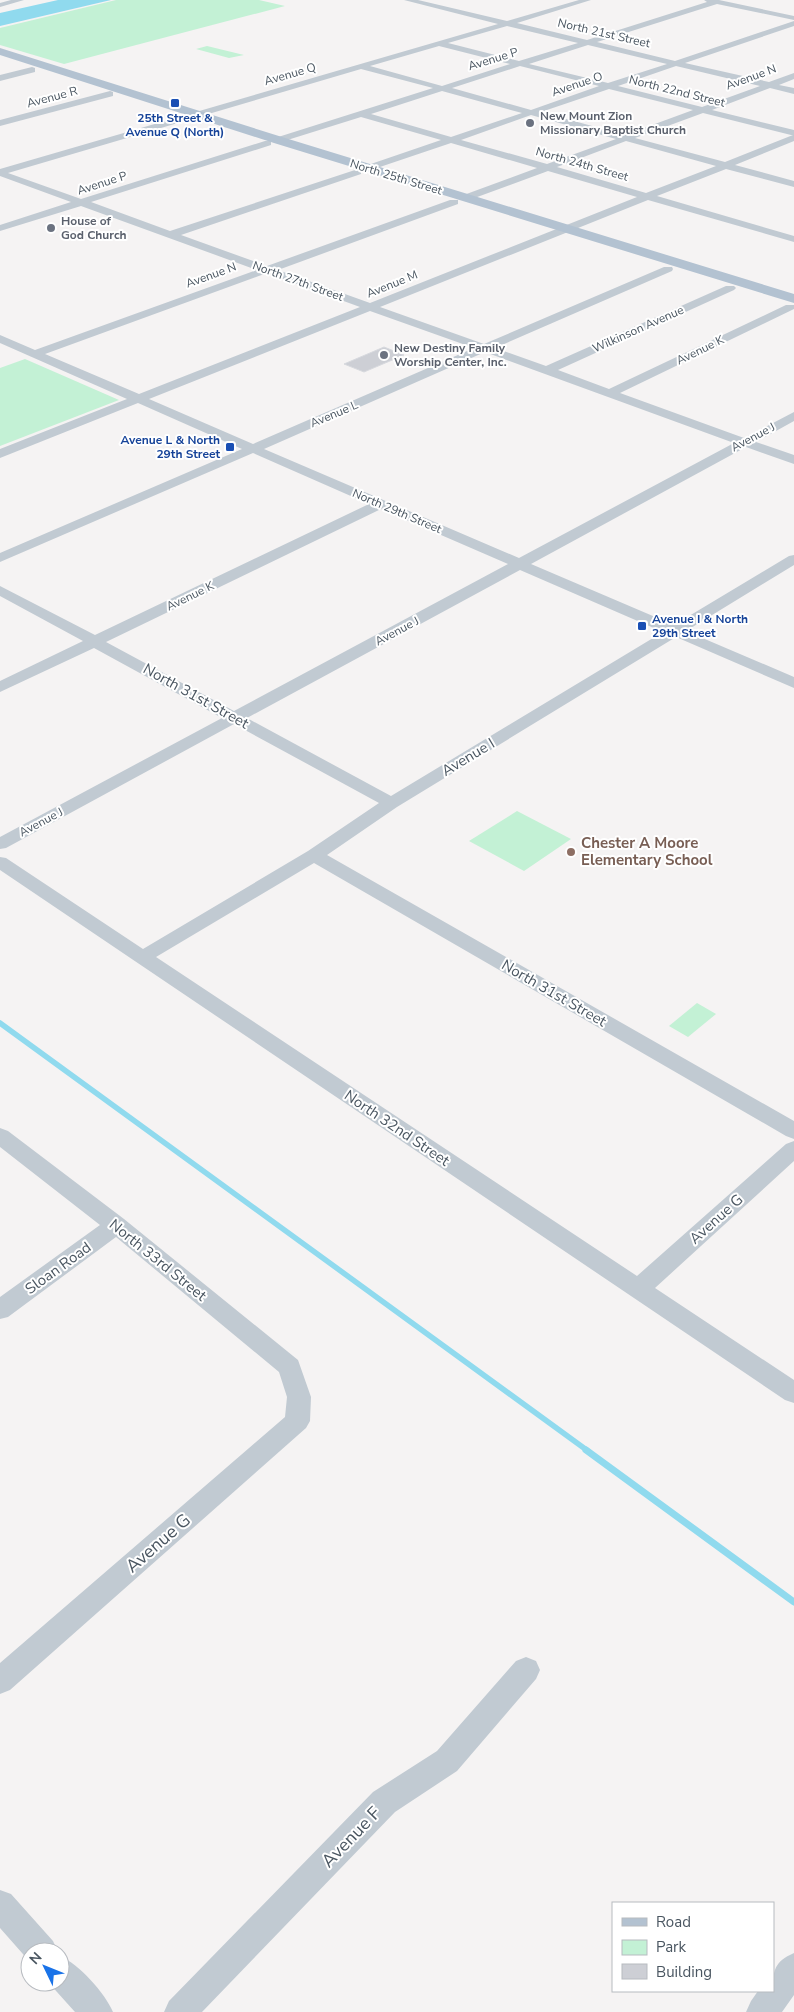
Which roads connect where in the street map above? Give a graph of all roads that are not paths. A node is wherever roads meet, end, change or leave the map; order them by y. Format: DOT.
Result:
graph roads {
  1 [pos="20,0"];
  2 [pos="408,0"];
  3 [pos="587,0"];
  4 [pos="712,1"];
  5 [pos="0,5"];
  6 [pos="794,18"];
  7 [pos="507,23"];
  8 [pos="794,23"];
  9 [pos="589,42"];
  10 [pos="437,43"];
  11 [pos="0,51"];
  12 [pos="0,60"];
  13 [pos="676,63"];
  14 [pos="518,64"];
  15 [pos="360,66"];
  16 [pos="32,70"];
  17 [pos="794,76"];
  18 [pos="0,78"];
  19 [pos="770,85"];
  20 [pos="607,86"];
  21 [pos="441,88"];
  22 [pos="794,91"];
  23 [pos="110,94"];
  24 [pos="699,110"];
  25 [pos="532,112"];
  26 [pos="362,114"];
  27 [pos="191,116"];
  28 [pos="0,124"];
  29 [pos="794,133"];
  30 [pos="626,138"];
  31 [pos="794,138"];
  32 [pos="452,140"];
  33 [pos="277,144"];
  34 [pos="727,166"];
  35 [pos="547,167"];
  36 [pos="363,170"];
  37 [pos="0,173"];
  38 [pos="794,184"];
  39 [pos="649,196"];
  40 [pos="459,200"];
  41 [pos="83,202"];
  42 [pos="0,228"];
  43 [pos="560,231"];
  44 [pos="169,234"];
  45 [pos="794,239"];
  46 [pos="668,269"];
  47 [pos="265,270"];
  48 [pos="686,274"];
  49 [pos="730,288"];
  50 [pos="793,304"];
  51 [pos="371,308"];
  52 [pos="0,339"];
  53 [pos="484,348"];
  54 [pos="34,354"];
  55 [pos="546,370"];
  56 [pos="610,394"];
  57 [pos="138,399"];
  58 [pos="794,416"];
  59 [pos="744,442"];
  60 [pos="253,449"];
  61 [pos="0,454"];
  62 [pos="794,460"];
  63 [pos="380,504"];
  64 [pos="0,558"];
  65 [pos="794,558"];
  66 [pos="520,564"];
  67 [pos="0,590"];
  68 [pos="675,631"];
  69 [pos="95,641"];
  70 [pos="794,683"];
  71 [pos="0,687"];
  72 [pos="236,718"];
  73 [pos="392,803"];
  74 [pos="0,844"];
  75 [pos="314,855"];
  76 [pos="0,862"];
  77 [pos="143,957"];
  78 [pos="794,1131"];
  79 [pos="0,1136"];
  80 [pos="794,1150"];
  81 [pos="116,1225"];
  82 [pos="638,1289"];
  83 [pos="0,1310"];
  84 [pos="794,1393"];
  85 [pos="299,1397"];
  86 [pos="526,1670"];
  87 [pos="0,1681"];
  88 [pos="0,1905"];
  89 [pos="33,1942"];
  90 [pos="794,1969"];
  91 [pos="70,1983"];
  92 [pos="97,2012"];
  93 [pos="180,2012"];
  94 [pos="762,2012"];
  1 -- 5 [label="street"];
  2 -- 7 [label="street, North 21st Street"];
  3 -- 7 [label="street, Avenue Q"];
  4 -- 6 [label="street"];
  4 -- 9 [label="street, Avenue P"];
  7 -- 9 [label="street, North 21st Street"];
  7 -- 10 [label="street, Avenue Q"];
  8 -- 13 [label="street, Avenue O"];
  9 -- 13 [label="street, North 21st Street"];
  9 -- 14 [label="street, Avenue P"];
  10 -- 14 [label="street, North 22nd Street"];
  10 -- 15 [label="street, Avenue Q"];
  11 -- 27 [label="main road, North 25th Street"];
  12 -- 16 [label="main road, North 25th Street"];
  13 -- 19 [label="street, North 21st Street"];
  13 -- 20 [label="street, Avenue O"];
  14 -- 20 [label="street, North 22nd Street"];
  14 -- 21 [label="street, Avenue P"];
  15 -- 21 [label="street"];
  15 -- 27 [label="street, Avenue Q"];
  16 -- 18 [label="street"];
  16 -- 23 [label="main road, North 25th Street"];
  17 -- 19 [label="street, Avenue N"];
  19 -- 22 [label="street, North 21st Street"];
  19 -- 24 [label="street, Avenue N"];
  20 -- 24 [label="street, North 22nd Street"];
  20 -- 25 [label="street, Avenue O"];
  21 -- 25 [label="street"];
  21 -- 26 [label="street, Avenue P"];
  23 -- 27 [label="main road, North 25th Street"];
  23 -- 28 [label="street, Avenue R"];
  24 -- 29 [label="street, North 22nd Street"];
  24 -- 30 [label="street, Avenue N"];
  25 -- 30 [label="street"];
  25 -- 32 [label="street, Avenue O"];
  26 -- 32 [label="street, North 24th Street"];
  26 -- 33 [label="street, Avenue P"];
  27 -- 33 [label="main road, North 25th Street"];
  27 -- 37 [label="street, Avenue Q"];
  30 -- 34 [label="street"];
  30 -- 35 [label="street, Avenue N"];
  31 -- 34 [label="street, Avenue M"];
  32 -- 35 [label="street, North 24th Street"];
  32 -- 36 [label="street, Avenue O"];
  33 -- 36 [label="main road, North 25th Street"];
  33 -- 41 [label="street, Avenue P"];
  34 -- 38 [label="street"];
  34 -- 39 [label="street, Avenue M"];
  35 -- 39 [label="street, North 24th Street"];
  35 -- 40 [label="street, Avenue N"];
  36 -- 40 [label="main road, North 25th Street"];
  36 -- 44 [label="street, Avenue O"];
  37 -- 41 [label="street, North 27th Street"];
  39 -- 43 [label="street, Avenue M"];
  39 -- 45 [label="street, North 24th Street"];
  40 -- 43 [label="main road, North 25th Street"];
  40 -- 47 [label="street, Avenue N"];
  41 -- 42 [label="street, Avenue P"];
  41 -- 44 [label="street, North 27th Street"];
  43 -- 46 [label="main road, North 25th Street"];
  43 -- 50 [label="main road, North 25th Street"];
  43 -- 51 [label="street, Avenue M"];
  44 -- 47 [label="street, North 27th Street"];
  46 -- 48 [label="main road, North 25th Street"];
  46 -- 53 [label="street, Avenue L"];
  47 -- 51 [label="street, North 27th Street"];
  47 -- 54 [label="street, Avenue N"];
  48 -- 49 [label="main road, North 25th Street"];
  48 -- 50 [label="main road"];
  49 -- 50 [label="main road, North 25th Street"];
  49 -- 55 [label="street, Wilkinson Avenue"];
  50 -- 56 [label="street, Avenue K"];
  51 -- 53 [label="street, North 27th Street"];
  51 -- 57 [label="street, Avenue M"];
  52 -- 54 [label="street, North 29th Street"];
  53 -- 55 [label="street, North 27th Street"];
  53 -- 60 [label="street, Avenue L"];
  54 -- 57 [label="street, North 29th Street"];
  55 -- 56 [label="street, North 27th Street"];
  56 -- 59 [label="street, North 27th Street"];
  57 -- 60 [label="street, North 29th Street"];
  57 -- 61 [label="street, Avenue M"];
  58 -- 59 [label="street, Avenue J"];
  59 -- 62 [label="street, North 27th Street"];
  59 -- 66 [label="street, Avenue J"];
  60 -- 63 [label="street, North 29th Street"];
  60 -- 64 [label="street, Avenue L"];
  63 -- 66 [label="street, North 29th Street"];
  63 -- 69 [label="street, Avenue K"];
  65 -- 68 [label="street, Avenue I"];
  66 -- 68 [label="street, North 29th Street"];
  66 -- 72 [label="street, Avenue J"];
  67 -- 69 [label="street, North 31st Street"];
  68 -- 70 [label="street, North 29th Street"];
  68 -- 73 [label="street, Avenue I"];
  69 -- 71 [label="street, Avenue K"];
  69 -- 72 [label="street, North 31st Street"];
  72 -- 73 [label="street, North 31st Street"];
  72 -- 74 [label="street, Avenue J"];
  73 -- 75 [label="street, Avenue I"];
  75 -- 77 [label="street, Avenue I"];
  75 -- 78 [label="street, North 31st Street"];
  76 -- 77 [label="street, North 32nd Street"];
  77 -- 82 [label="street, North 32nd Street"];
  79 -- 81 [label="street, North 33rd Street"];
  80 -- 82 [label="street, Avenue G"];
  81 -- 83 [label="street, Sloan Road"];
  81 -- 85 [label="street, North 33rd Street"];
  82 -- 84 [label="street, North 32nd Street"];
  85 -- 87 [label="street, Avenue G"];
  86 -- 93 [label="street, Avenue F"];
  88 -- 89 [label="street"];
  90 -- 94 [label="street"];
  91 -- 92 [label="street"];
}
